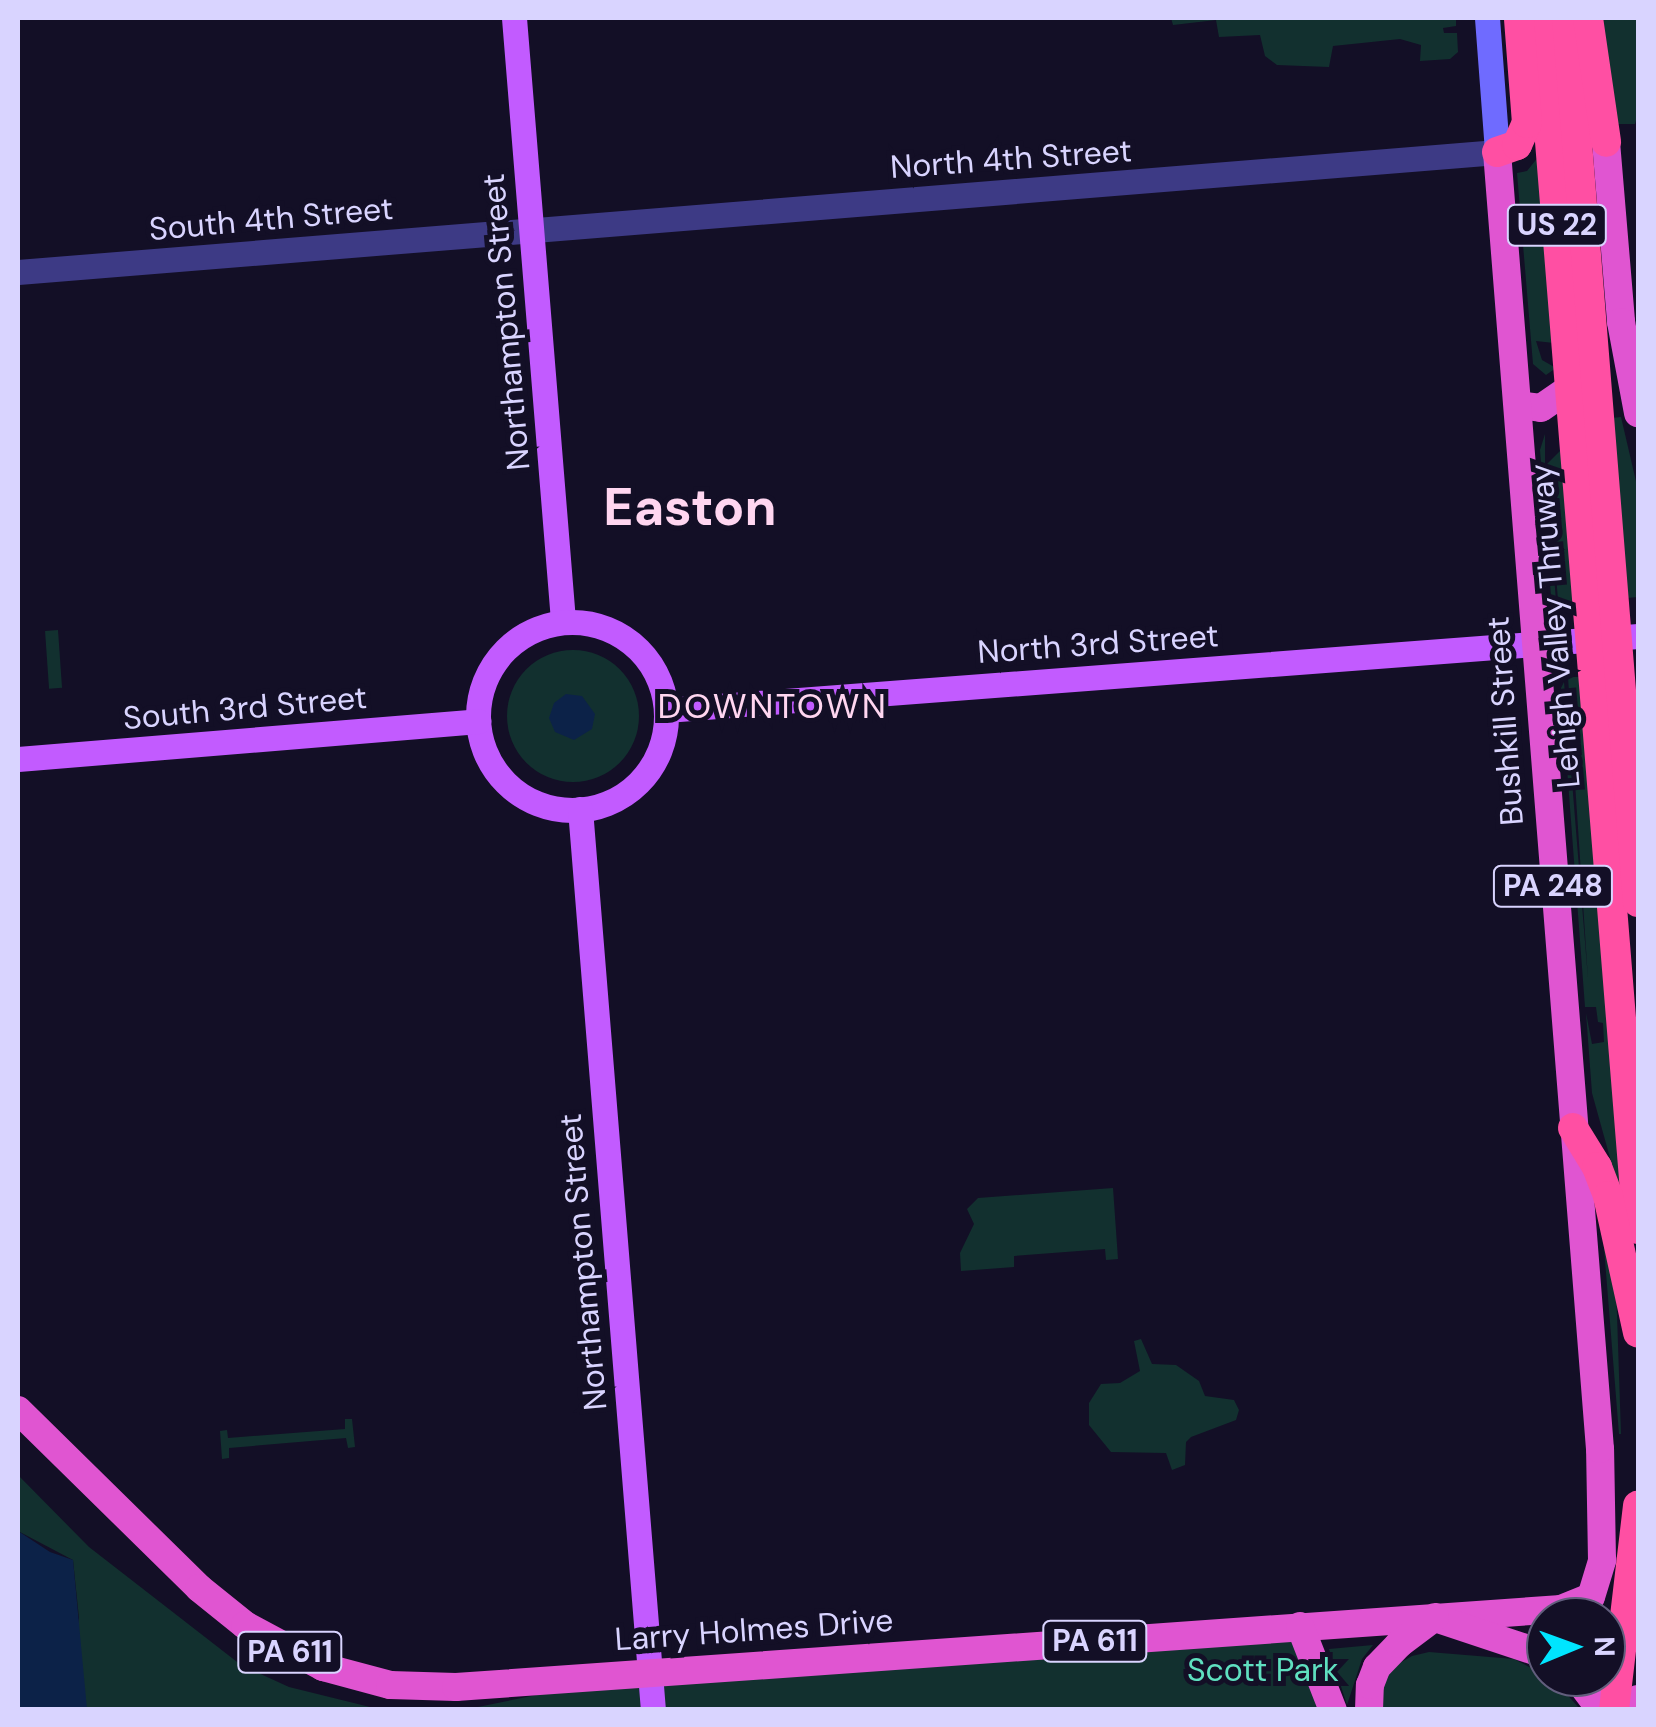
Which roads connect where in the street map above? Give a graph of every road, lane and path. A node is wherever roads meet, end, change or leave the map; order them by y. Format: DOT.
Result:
graph roads {
  1 [pos="514,18"];
  2 [pos="1487,18"];
  3 [pos="1519,18"];
  4 [pos="1540,18"];
  5 [pos="1567,18"];
  6 [pos="1588,18"];
  7 [pos="1606,142"];
  8 [pos="1497,152"];
  9 [pos="531,230"];
  10 [pos="18,272"];
  11 [pos="1578,326"];
  12 [pos="1627,361"];
  13 [pos="1518,405"];
  14 [pos="1638,413"];
  15 [pos="562,621"];
  16 [pos="1638,636"];
  17 [pos="1534,643"];
  18 [pos="1607,674"];
  19 [pos="666,710"];
  20 [pos="478,722"];
  21 [pos="18,759"];
  22 [pos="580,810"];
  23 [pos="1638,902"];
  24 [pos="1573,1128"];
  25 [pos="1638,1229"];
  26 [pos="1638,1333"];
  27 [pos="18,1410"];
  28 [pos="1638,1504"];
  29 [pos="1592,1597"];
  30 [pos="1526,1611"];
  31 [pos="1435,1617"];
  32 [pos="1300,1626"];
  33 [pos="1526,1649"];
  34 [pos="650,1672"];
  35 [pos="1638,1699"];
  36 [pos="653,1710"];
  37 [pos="1333,1710"];
  38 [pos="1369,1710"];
  39 [pos="1614,1710"];
  40 [pos="1637,1710"];
  1 -- 9 [label="main road, Northampton Street"];
  2 -- 8 [label="main road, Bushkill Street / PA 248"];
  3 -- 8 [label="highway"];
  4 -- 11 [label="highway, Lehigh Valley Thruway / US 22"];
  5 -- 11 [label="highway, Lehigh Valley Thruway / US 22"];
  6 -- 7 [label="highway"];
  7 -- 12 [label="highway"];
  8 -- 9 [label="street, North 4th Street"];
  8 -- 13 [label="highway, Bushkill Street / PA 248"];
  9 -- 10 [label="street, South 4th Street"];
  9 -- 15 [label="main road, Northampton Street"];
  11 -- 18 [label="highway, Lehigh Valley Thruway / US 22"];
  12 -- 13 [label="highway"];
  12 -- 14 [label="highway"];
  13 -- 17 [label="highway, Bushkill Street / PA 248"];
  15 -- 19 [label="main road"];
  15 -- 20 [label="main road"];
  16 -- 17 [label="main road, North 3rd Street"];
  17 -- 19 [label="main road, North 3rd Street"];
  17 -- 24 [label="highway, Bushkill Street / PA 248"];
  18 -- 23 [label="highway, Lehigh Valley Thruway / US 22"];
  18 -- 25 [label="highway, Lehigh Valley Thruway / US 22"];
  19 -- 22 [label="main road"];
  20 -- 21 [label="main road, South 3rd Street"];
  20 -- 22 [label="main road"];
  22 -- 34 [label="main road, Northampton Street"];
  24 -- 26 [label="highway"];
  24 -- 29 [label="highway, Bushkill Street / PA 248"];
  27 -- 34 [label="highway, Larry Holmes Drive / PA 611"];
  28 -- 39 [label="highway"];
  30 -- 31 [label="highway, Larry Holmes Drive / PA 248"];
  31 -- 32 [label="highway, Larry Holmes Drive / PA 248"];
  31 -- 33 [label="highway"];
  31 -- 38 [label="highway"];
  32 -- 34 [label="highway, Larry Holmes Drive / PA 611"];
  32 -- 37 [label="highway"];
  34 -- 36 [label="main road, Northampton Street"];
  35 -- 40 [label="highway"];
}
